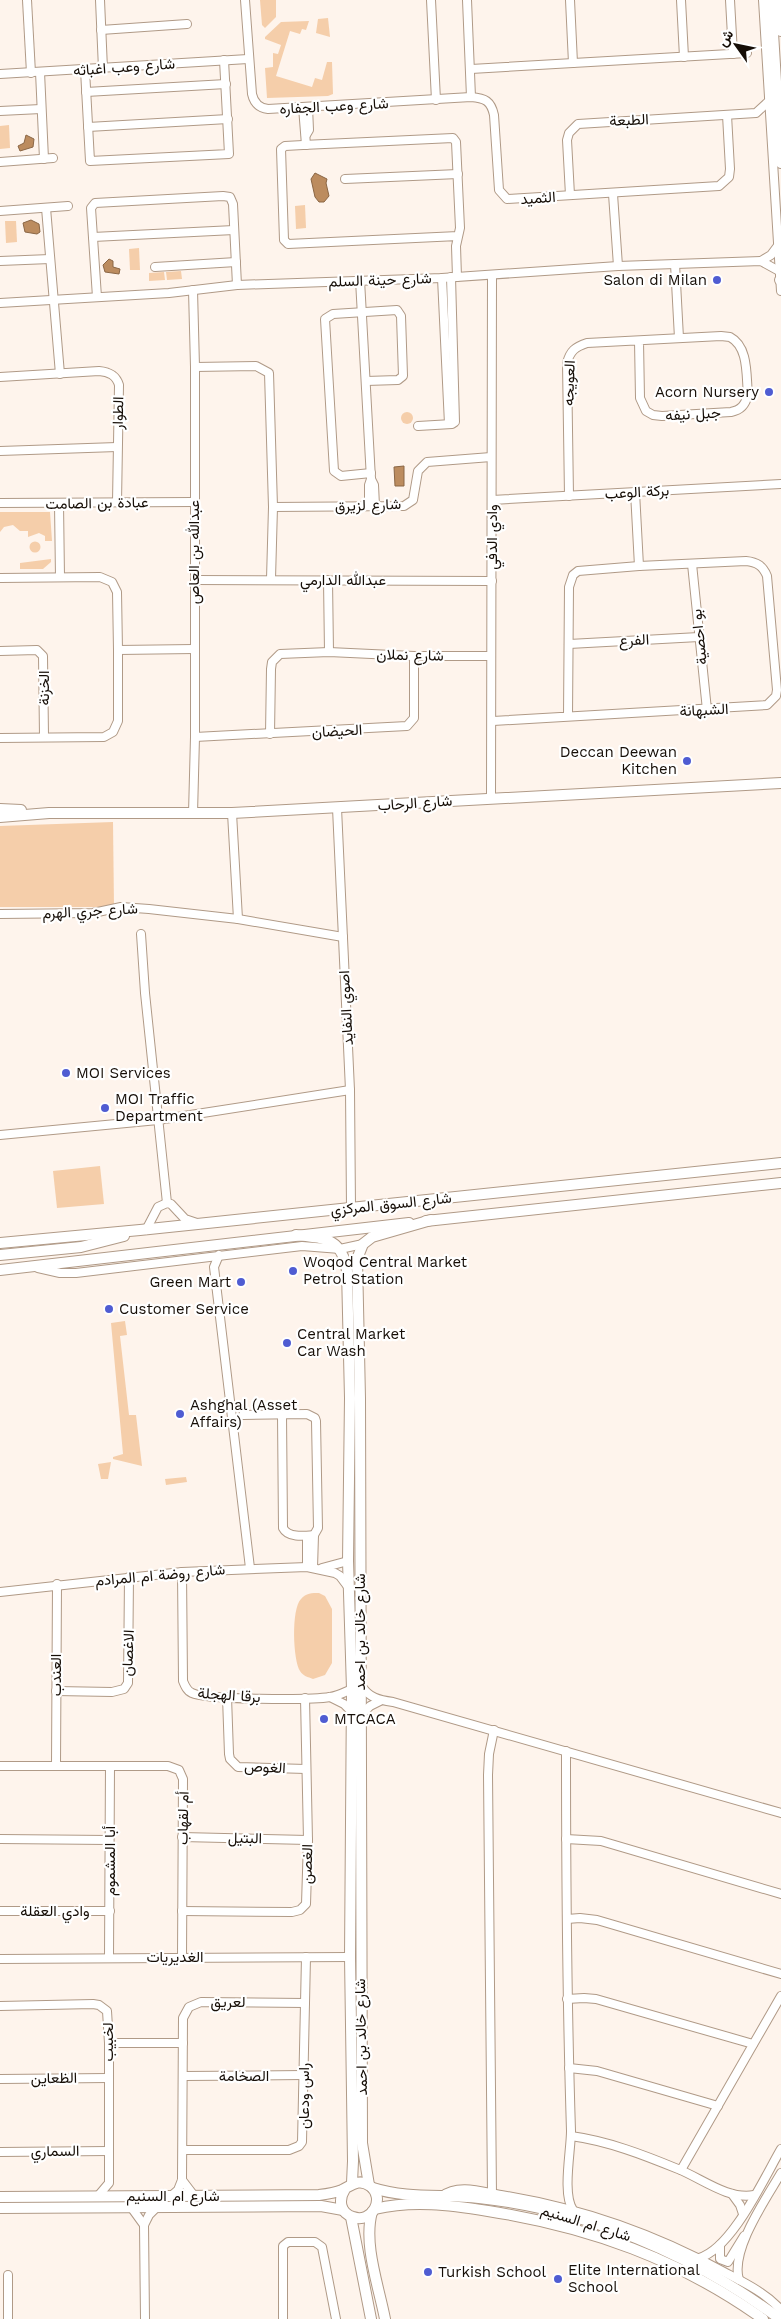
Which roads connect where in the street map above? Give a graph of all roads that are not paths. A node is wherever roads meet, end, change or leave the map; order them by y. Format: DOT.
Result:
graph roads {
  1 [pos="27,0"];
  2 [pos="100,0"];
  3 [pos="245,0"];
  4 [pos="430,0"];
  5 [pos="467,0"];
  6 [pos="570,0"];
  7 [pos="681,0"];
  8 [pos="730,0"];
  9 [pos="763,0"];
  10 [pos="771,0"];
  11 [pos="779,0"];
  12 [pos="187,24"];
  13 [pos="101,30"];
  14 [pos="781,31"];
  15 [pos="747,53"];
  16 [pos="733,54"];
  17 [pos="684,57"];
  18 [pos="248,59"];
  19 [pos="224,60"];
  20 [pos="573,63"];
  21 [pos="103,69"];
  22 [pos="471,69"];
  23 [pos="85,70"];
  24 [pos="40,72"];
  25 [pos="31,73"];
  26 [pos="0,74"];
  27 [pos="226,84"];
  28 [pos="86,92"];
  29 [pos="471,97"];
  30 [pos="436,100"];
  31 [pos="488,100"];
  32 [pos="769,101"];
  33 [pos="305,107"];
  34 [pos="41,109"];
  35 [pos="0,111"];
  36 [pos="756,113"];
  37 [pos="727,115"];
  38 [pos="228,119"];
  39 [pos="770,122"];
  40 [pos="88,127"];
  41 [pos="306,145"];
  42 [pos="53,158"];
  43 [pos="44,159"];
  44 [pos="0,162"];
  45 [pos="781,163"];
  46 [pos="458,174"];
  47 [pos="345,179"];
  48 [pos="613,194"];
  49 [pos="570,195"];
  50 [pos="68,206"];
  51 [pos="46,208"];
  52 [pos="0,212"];
  53 [pos="234,230"];
  54 [pos="458,236"];
  55 [pos="93,237"];
  56 [pos="777,247"];
  57 [pos="50,259"];
  58 [pos="0,261"];
  59 [pos="761,261"];
  60 [pos="236,262"];
  61 [pos="675,264"];
  62 [pos="155,266"];
  63 [pos="618,266"];
  64 [pos="492,275"];
  65 [pos="454,277"];
  66 [pos="780,277"];
  67 [pos="442,278"];
  68 [pos="360,280"];
  69 [pos="237,285"];
  70 [pos="193,290"];
  71 [pos="781,291"];
  72 [pos="97,298"];
  73 [pos="52,300"];
  74 [pos="0,303"];
  75 [pos="362,312"];
  76 [pos="679,338"];
  77 [pos="639,341"];
  78 [pos="737,341"];
  79 [pos="195,367"];
  80 [pos="60,374"];
  81 [pos="0,377"];
  82 [pos="366,381"];
  83 [pos="452,424"];
  84 [pos="418,426"];
  85 [pos="117,447"];
  86 [pos="0,452"];
  87 [pos="491,457"];
  88 [pos="371,476"];
  89 [pos="781,484"];
  90 [pos="635,492"];
  91 [pos="569,496"];
  92 [pos="492,500"];
  93 [pos="117,502"];
  94 [pos="194,502"];
  95 [pos="0,503"];
  96 [pos="59,504"];
  97 [pos="372,506"];
  98 [pos="273,507"];
  99 [pos="692,564"];
  100 [pos="639,566"];
  101 [pos="60,577"];
  102 [pos="0,578"];
  103 [pos="271,579"];
  104 [pos="195,580"];
  105 [pos="328,580"];
  106 [pos="492,581"];
  107 [pos="777,636"];
  108 [pos="699,637"];
  109 [pos="569,644"];
  110 [pos="194,649"];
  111 [pos="118,650"];
  112 [pos="0,651"];
  113 [pos="329,652"];
  114 [pos="414,656"];
  115 [pos="491,656"];
  116 [pos="707,710"];
  117 [pos="568,716"];
  118 [pos="493,721"];
  119 [pos="270,734"];
  120 [pos="44,736"];
  121 [pos="195,737"];
  122 [pos="0,738"];
  123 [pos="781,784"];
  124 [pos="491,799"];
  125 [pos="338,808"];
  126 [pos="0,809"];
  127 [pos="49,813"];
  128 [pos="232,813"];
  129 [pos="193,814"];
  130 [pos="0,817"];
  131 [pos="0,914"];
  132 [pos="238,918"];
  133 [pos="141,934"];
  134 [pos="343,937"];
  135 [pos="350,1090"];
  136 [pos="158,1120"];
  137 [pos="0,1135"];
  138 [pos="781,1163"];
  139 [pos="781,1183"];
  140 [pos="167,1203"];
  141 [pos="351,1208"];
  142 [pos="431,1220"];
  143 [pos="198,1224"];
  144 [pos="143,1230"];
  145 [pos="296,1235"];
  146 [pos="0,1241"];
  147 [pos="363,1244"];
  148 [pos="340,1249"];
  149 [pos="0,1255"];
  150 [pos="219,1255"];
  151 [pos="204,1256"];
  152 [pos="31,1266"];
  153 [pos="214,1267"];
  154 [pos="3,1270"];
  155 [pos="243,1415"];
  156 [pos="282,1415"];
  157 [pos="310,1535"];
  158 [pos="348,1561"];
  159 [pos="250,1568"];
  160 [pos="313,1568"];
  161 [pos="182,1572"];
  162 [pos="129,1577"];
  163 [pos="56,1584"];
  164 [pos="349,1588"];
  165 [pos="0,1592"];
  166 [pos="356,1686"];
  167 [pos="56,1691"];
  168 [pos="227,1697"];
  169 [pos="330,1697"];
  170 [pos="305,1698"];
  171 [pos="380,1701"];
  172 [pos="356,1713"];
  173 [pos="494,1730"];
  174 [pos="566,1751"];
  175 [pos="0,1766"];
  176 [pos="56,1766"];
  177 [pos="110,1766"];
  178 [pos="306,1769"];
  179 [pos="781,1813"];
  180 [pos="182,1836"];
  181 [pos="0,1839"];
  182 [pos="566,1839"];
  183 [pos="109,1840"];
  184 [pos="308,1840"];
  185 [pos="781,1894"];
  186 [pos="0,1911"];
  187 [pos="110,1911"];
  188 [pos="182,1911"];
  189 [pos="567,1920"];
  190 [pos="109,1957"];
  191 [pos="182,1957"];
  192 [pos="306,1957"];
  193 [pos="350,1957"];
  194 [pos="0,1959"];
  195 [pos="781,1974"];
  196 [pos="781,1996"];
  197 [pos="567,1999"];
  198 [pos="305,2003"];
  199 [pos="0,2006"];
  200 [pos="109,2043"];
  201 [pos="183,2043"];
  202 [pos="753,2044"];
  203 [pos="569,2068"];
  204 [pos="304,2075"];
  205 [pos="184,2076"];
  206 [pos="108,2078"];
  207 [pos="0,2079"];
  208 [pos="718,2106"];
  209 [pos="571,2136"];
  210 [pos="781,2148"];
  211 [pos="109,2150"];
  212 [pos="183,2150"];
  213 [pos="0,2152"];
  214 [pos="682,2170"];
  215 [pos="781,2172"];
  216 [pos="182,2180"];
  217 [pos="109,2183"];
  218 [pos="348,2186"];
  219 [pos="371,2187"];
  220 [pos="492,2194"];
  221 [pos="732,2194"];
  222 [pos="754,2195"];
  223 [pos="98,2196"];
  224 [pos="121,2196"];
  225 [pos="442,2196"];
  226 [pos="0,2197"];
  227 [pos="170,2197"];
  228 [pos="195,2197"];
  229 [pos="568,2198"];
  230 [pos="560,2206"];
  231 [pos="131,2207"];
  232 [pos="157,2207"];
  233 [pos="0,2208"];
  234 [pos="374,2210"];
  235 [pos="573,2210"];
  236 [pos="347,2213"];
  237 [pos="743,2214"];
  238 [pos="144,2225"];
  239 [pos="750,2230"];
  240 [pos="720,2245"];
  241 [pos="698,2258"];
  242 [pos="8,2276"];
  243 [pos="739,2280"];
  244 [pos="781,2310"];
  245 [pos="8,2319"];
  246 [pos="145,2319"];
  247 [pos="283,2319"];
  248 [pos="336,2319"];
  249 [pos="371,2319"];
  250 [pos="385,2319"];
  251 [pos="763,2319"];
  252 [pos="780,2319"];
  1 -- 25 [label="street"];
  2 -- 13 [label="street"];
  3 -- 18 [label="street, شارع وعب الجفاره"];
  4 -- 30 [label="street"];
  5 -- 22 [label="street"];
  6 -- 20 [label="street"];
  7 -- 17 [label="street"];
  8 -- 16 [label="street"];
  9 -- 32 [label="street"];
  10 -- 45 [label="main road"];
  11 -- 14 [label="main road"];
  12 -- 13 [label="street"];
  13 -- 21 [label="street"];
  15 -- 16 [label="street"];
  16 -- 17 [label="street"];
  17 -- 20 [label="street"];
  18 -- 19 [label="street, شارع وعب اغباثه"];
  18 -- 33 [label="street, شارع وعب الجفاره"];
  19 -- 21 [label="street, شارع وعب اغباثه"];
  19 -- 27 [label="street"];
  20 -- 22 [label="street"];
  21 -- 23 [label="street, شارع وعب اغباثه"];
  22 -- 29 [label="street"];
  23 -- 24 [label="street, شارع وعب اغباثه"];
  23 -- 28 [label="street"];
  24 -- 25 [label="street, شارع وعب اغباثه"];
  24 -- 34 [label="street"];
  25 -- 26 [label="street, شارع وعب اغباثه"];
  27 -- 28 [label="street"];
  27 -- 38 [label="street"];
  28 -- 40 [label="street"];
  29 -- 30 [label="street, شارع وعب الجفاره"];
  29 -- 31 [label="street, شارع وعب الجفاره"];
  30 -- 33 [label="street, شارع وعب الجفاره"];
  31 -- 49 [label="street, الثميد"];
  32 -- 36 [label="street"];
  32 -- 39 [label="street"];
  33 -- 41 [label="street"];
  34 -- 35 [label="street"];
  34 -- 43 [label="street"];
  36 -- 37 [label="street, الطبعة"];
  36 -- 39 [label="street"];
  37 -- 48 [label="street, الثميد"];
  37 -- 49 [label="street, الطبعة"];
  38 -- 40 [label="street"];
  38 -- 40 [label="street"];
  39 -- 56 [label="street"];
  41 -- 46 [label="street"];
  41 -- 54 [label="street"];
  42 -- 43 [label="street"];
  43 -- 44 [label="street"];
  46 -- 47 [label="street"];
  46 -- 54 [label="street"];
  48 -- 49 [label="street, الثميد"];
  48 -- 63 [label="street"];
  50 -- 51 [label="street"];
  51 -- 52 [label="street"];
  51 -- 57 [label="street"];
  53 -- 55 [label="street"];
  53 -- 55 [label="street"];
  53 -- 60 [label="street"];
  54 -- 65 [label="street"];
  55 -- 72 [label="street"];
  56 -- 59 [label="street"];
  56 -- 66 [label="street"];
  57 -- 58 [label="street"];
  57 -- 73 [label="street"];
  59 -- 61 [label="street, شارع حينة السلم"];
  59 -- 66 [label="street"];
  60 -- 62 [label="street"];
  60 -- 69 [label="street"];
  61 -- 63 [label="street, شارع حينة السلم"];
  61 -- 76 [label="street"];
  63 -- 64 [label="street, شارع حينة السلم"];
  64 -- 65 [label="street, شارع حينة السلم"];
  64 -- 87 [label="street, وادي الدفي"];
  65 -- 67 [label="street, شارع حينة السلم"];
  65 -- 83 [label="street"];
  66 -- 71 [label="street"];
  67 -- 68 [label="street, شارع حينة السلم"];
  67 -- 83 [label="street"];
  68 -- 69 [label="street, شارع حينة السلم"];
  68 -- 75 [label="street"];
  69 -- 70 [label="street, شارع حينة السلم"];
  70 -- 72 [label="street, شارع حينة السلم"];
  70 -- 79 [label="street, عبدالله بن العاص"];
  72 -- 73 [label="street, شارع حينة السلم"];
  73 -- 74 [label="street, شارع حينة السلم"];
  73 -- 80 [label="street"];
  75 -- 82 [label="street"];
  75 -- 82 [label="street"];
  75 -- 88 [label="street"];
  76 -- 77 [label="street, العويجه"];
  76 -- 78 [label="street, العويجه"];
  77 -- 78 [label="street, جبل نيفه"];
  77 -- 91 [label="street, العويجه"];
  79 -- 94 [label="street, عبدالله بن العاص"];
  79 -- 98 [label="street"];
  80 -- 81 [label="street, الطوار"];
  80 -- 85 [label="street, الطوار"];
  82 -- 88 [label="street"];
  83 -- 84 [label="street"];
  85 -- 86 [label="street, الطوار"];
  85 -- 93 [label="street, الطوار"];
  87 -- 92 [label="street, وادي الدفي"];
  87 -- 97 [label="street, شارع لزيرق"];
  88 -- 97 [label="street"];
  89 -- 90 [label="street, بركة الوعب"];
  90 -- 91 [label="street, بركة الوعب"];
  90 -- 100 [label="street"];
  91 -- 92 [label="street, بركة الوعب"];
  92 -- 106 [label="street, وادي الدفي"];
  93 -- 94 [label="street, عبادة بن الصامت"];
  93 -- 96 [label="street, عبادة بن الصامت"];
  94 -- 104 [label="street, عبدالله بن العاص"];
  95 -- 96 [label="street, عبادة بن الصامت"];
  96 -- 101 [label="street"];
  97 -- 98 [label="street, شارع لزيرق"];
  98 -- 103 [label="street"];
  99 -- 100 [label="street, الشبهانة"];
  99 -- 107 [label="street, الشبهانة"];
  99 -- 108 [label="street, بو احصية"];
  100 -- 109 [label="street, الشبهانة"];
  101 -- 102 [label="street"];
  101 -- 111 [label="street"];
  103 -- 104 [label="street, عبدالله الدارمي"];
  103 -- 105 [label="street, عبدالله الدارمي"];
  104 -- 110 [label="street, عبدالله بن العاص"];
  105 -- 106 [label="street, عبدالله الدارمي"];
  105 -- 113 [label="street"];
  106 -- 115 [label="street, وادي الدفي"];
  107 -- 116 [label="street, الشبهانة"];
  108 -- 109 [label="street, الفرع"];
  108 -- 116 [label="street, بو احصية"];
  109 -- 117 [label="street, الشبهانة"];
  110 -- 111 [label="street"];
  110 -- 121 [label="street, عبدالله بن العاص"];
  111 -- 120 [label="street"];
  112 -- 120 [label="street, الخزنة"];
  113 -- 114 [label="street, شارع نملان"];
  113 -- 119 [label="street, شارع نملان"];
  114 -- 115 [label="street, شارع نملان"];
  114 -- 119 [label="street, الحيضان"];
  115 -- 118 [label="street, وادي الدفي"];
  116 -- 117 [label="street, الشبهانة"];
  117 -- 118 [label="street, الشبهانة"];
  118 -- 124 [label="street, وادي الدفي"];
  119 -- 121 [label="street, الحيضان"];
  120 -- 122 [label="street"];
  121 -- 129 [label="street, عبدالله بن العاص"];
  123 -- 124 [label="main road, شارع الرحاب"];
  124 -- 125 [label="main road, شارع الرحاب"];
  125 -- 128 [label="main road, شارع الرحاب"];
  125 -- 134 [label="street, اصوي النفايد"];
  126 -- 127 [label="main road, شارع الرحاب"];
  127 -- 129 [label="main road, شارع الرحاب"];
  127 -- 130 [label="main road, شارع الرحاب"];
  128 -- 129 [label="main road, شارع الرحاب"];
  128 -- 132 [label="street"];
  131 -- 132 [label="street, شارع جري الهرم"];
  132 -- 134 [label="street, شارع جري الهرم"];
  133 -- 136 [label="street"];
  134 -- 135 [label="street, اصوي النفايد"];
  135 -- 136 [label="street"];
  135 -- 141 [label="street, اصوي النفايد"];
  136 -- 137 [label="street"];
  136 -- 140 [label="street"];
  138 -- 141 [label="main road, شارع السوق المركزي"];
  139 -- 142 [label="main road, شارع السوق المركزي"];
  140 -- 143 [label="street"];
  140 -- 144 [label="street"];
  141 -- 143 [label="main road, شارع السوق المركزي"];
  142 -- 145 [label="main road, شارع السوق المركزي"];
  142 -- 147 [label="main road"];
  143 -- 144 [label="main road, شارع السوق المركزي"];
  144 -- 146 [label="main road, شارع السوق المركزي"];
  144 -- 149 [label="main road"];
  145 -- 148 [label="main road"];
  145 -- 152 [label="main road, شارع السوق المركزي"];
  147 -- 148 [label="street, شارع السوق المركزي"];
  147 -- 166 [label="main road, شارع خالد بن احمد"];
  148 -- 150 [label="street, شارع السوق المركزي"];
  148 -- 158 [label="main road, شارع خالد بن احمد"];
  150 -- 151 [label="street, شارع السوق المركزي"];
  150 -- 153 [label="street"];
  151 -- 152 [label="street, شارع السوق المركزي"];
  151 -- 153 [label="street"];
  152 -- 154 [label="main road, شارع السوق المركزي"];
  153 -- 159 [label="street"];
  155 -- 156 [label="street"];
  156 -- 157 [label="street"];
  156 -- 157 [label="street"];
  157 -- 160 [label="street"];
  158 -- 160 [label="street, شارع روضة ام المرادم"];
  158 -- 164 [label="main road, شارع خالد بن احمد"];
  159 -- 160 [label="street, شارع روضة ام المرادم"];
  159 -- 161 [label="street, شارع روضة ام المرادم"];
  160 -- 164 [label="street, شارع روضة ام المرادم"];
  161 -- 162 [label="street, شارع روضة ام المرادم"];
  161 -- 168 [label="street, برقا الهجلة"];
  162 -- 163 [label="street, شارع روضة ام المرادم"];
  162 -- 167 [label="street, الاغصان"];
  163 -- 165 [label="street, شارع روضة ام المرادم"];
  163 -- 167 [label="street, العندب"];
  164 -- 166 [label="main road, شارع خالد بن احمد"];
  166 -- 169 [label="street, برقا الهجلة"];
  166 -- 171 [label="street"];
  166 -- 172 [label="main road, شارع خالد بن احمد"];
  167 -- 176 [label="street, العندب"];
  168 -- 170 [label="street, برقا الهجلة"];
  168 -- 178 [label="street, الغوص"];
  169 -- 170 [label="street, برقا الهجلة"];
  169 -- 172 [label="street"];
  170 -- 178 [label="street, الغصن"];
  171 -- 172 [label="street"];
  171 -- 173 [label="street"];
  172 -- 193 [label="main road, شارع خالد بن احمد"];
  172 -- 219 [label="main road, شارع خالد بن احمد"];
  173 -- 174 [label="street"];
  173 -- 220 [label="street"];
  174 -- 179 [label="street"];
  174 -- 182 [label="street"];
  175 -- 176 [label="street, أم لقهاب"];
  176 -- 177 [label="street, أم لقهاب"];
  177 -- 180 [label="street, أم لقهاب"];
  177 -- 183 [label="street, أبا المشموم"];
  178 -- 184 [label="street, الغصن"];
  180 -- 184 [label="street, البتيل"];
  180 -- 188 [label="street, أم لقهاب"];
  181 -- 183 [label="street"];
  182 -- 185 [label="street"];
  182 -- 189 [label="street"];
  183 -- 187 [label="street, أبا المشموم"];
  184 -- 188 [label="street, الغصن"];
  186 -- 187 [label="street, وادي العقلة"];
  187 -- 190 [label="street, أبا المشموم"];
  188 -- 191 [label="street, أم لقهاب"];
  189 -- 195 [label="street"];
  189 -- 197 [label="street"];
  190 -- 191 [label="street, الغديريات"];
  190 -- 194 [label="street, الغديريات"];
  191 -- 192 [label="street, الغديريات"];
  192 -- 193 [label="street, الغديريات"];
  192 -- 198 [label="street, راس ودعان"];
  193 -- 218 [label="main road, شارع خالد بن احمد"];
  196 -- 202 [label="street"];
  197 -- 202 [label="street"];
  197 -- 203 [label="street"];
  198 -- 201 [label="street, لعريق"];
  198 -- 204 [label="street, راس ودعان"];
  199 -- 200 [label="street, لخبيب"];
  200 -- 201 [label="street"];
  200 -- 206 [label="street, لخبيب"];
  201 -- 205 [label="street, لعريق"];
  202 -- 208 [label="street"];
  203 -- 208 [label="street"];
  203 -- 209 [label="street"];
  204 -- 205 [label="street, الصخامة"];
  204 -- 212 [label="street, راس ودعان"];
  205 -- 212 [label="street, لعريق"];
  206 -- 207 [label="street, الظعاين"];
  206 -- 211 [label="street, لخبيب"];
  208 -- 214 [label="street"];
  209 -- 214 [label="street"];
  209 -- 229 [label="street"];
  210 -- 222 [label="street"];
  211 -- 213 [label="street, السماري"];
  211 -- 217 [label="street, لخبيب"];
  212 -- 216 [label="street, لعريق"];
  214 -- 221 [label="street"];
  215 -- 239 [label="street"];
  216 -- 227 [label="street"];
  216 -- 228 [label="street"];
  217 -- 223 [label="street"];
  217 -- 224 [label="street"];
  218 -- 219 [label="main road"];
  218 -- 228 [label="main road, شارع ام السنيم"];
  218 -- 236 [label="main road"];
  219 -- 225 [label="main road, شارع ام السنيم"];
  219 -- 234 [label="main road"];
  220 -- 225 [label="street"];
  220 -- 230 [label="street"];
  221 -- 222 [label="street"];
  221 -- 237 [label="street"];
  222 -- 237 [label="street"];
  223 -- 224 [label="main road, شارع ام السنيم"];
  223 -- 226 [label="main road, شارع ام السنيم"];
  224 -- 227 [label="main road, شارع ام السنيم"];
  225 -- 252 [label="main road, شارع ام السنيم"];
  227 -- 228 [label="main road, شارع ام السنيم"];
  229 -- 230 [label="street"];
  229 -- 235 [label="street"];
  230 -- 235 [label="street"];
  231 -- 232 [label="main road, شارع ام السنيم"];
  231 -- 233 [label="main road, شارع ام السنيم"];
  231 -- 238 [label="street"];
  232 -- 236 [label="main road, شارع ام السنيم"];
  232 -- 238 [label="street"];
  234 -- 236 [label="main road"];
  234 -- 250 [label="main road"];
  234 -- 251 [label="main road, شارع ام السنيم"];
  235 -- 241 [label="street"];
  236 -- 249 [label="main road"];
  237 -- 240 [label="street"];
  238 -- 246 [label="street"];
  239 -- 240 [label="street"];
  239 -- 243 [label="street"];
  240 -- 241 [label="street"];
  241 -- 243 [label="street"];
  242 -- 245 [label="street"];
  243 -- 244 [label="street"];
  247 -- 248 [label="street"];
}
